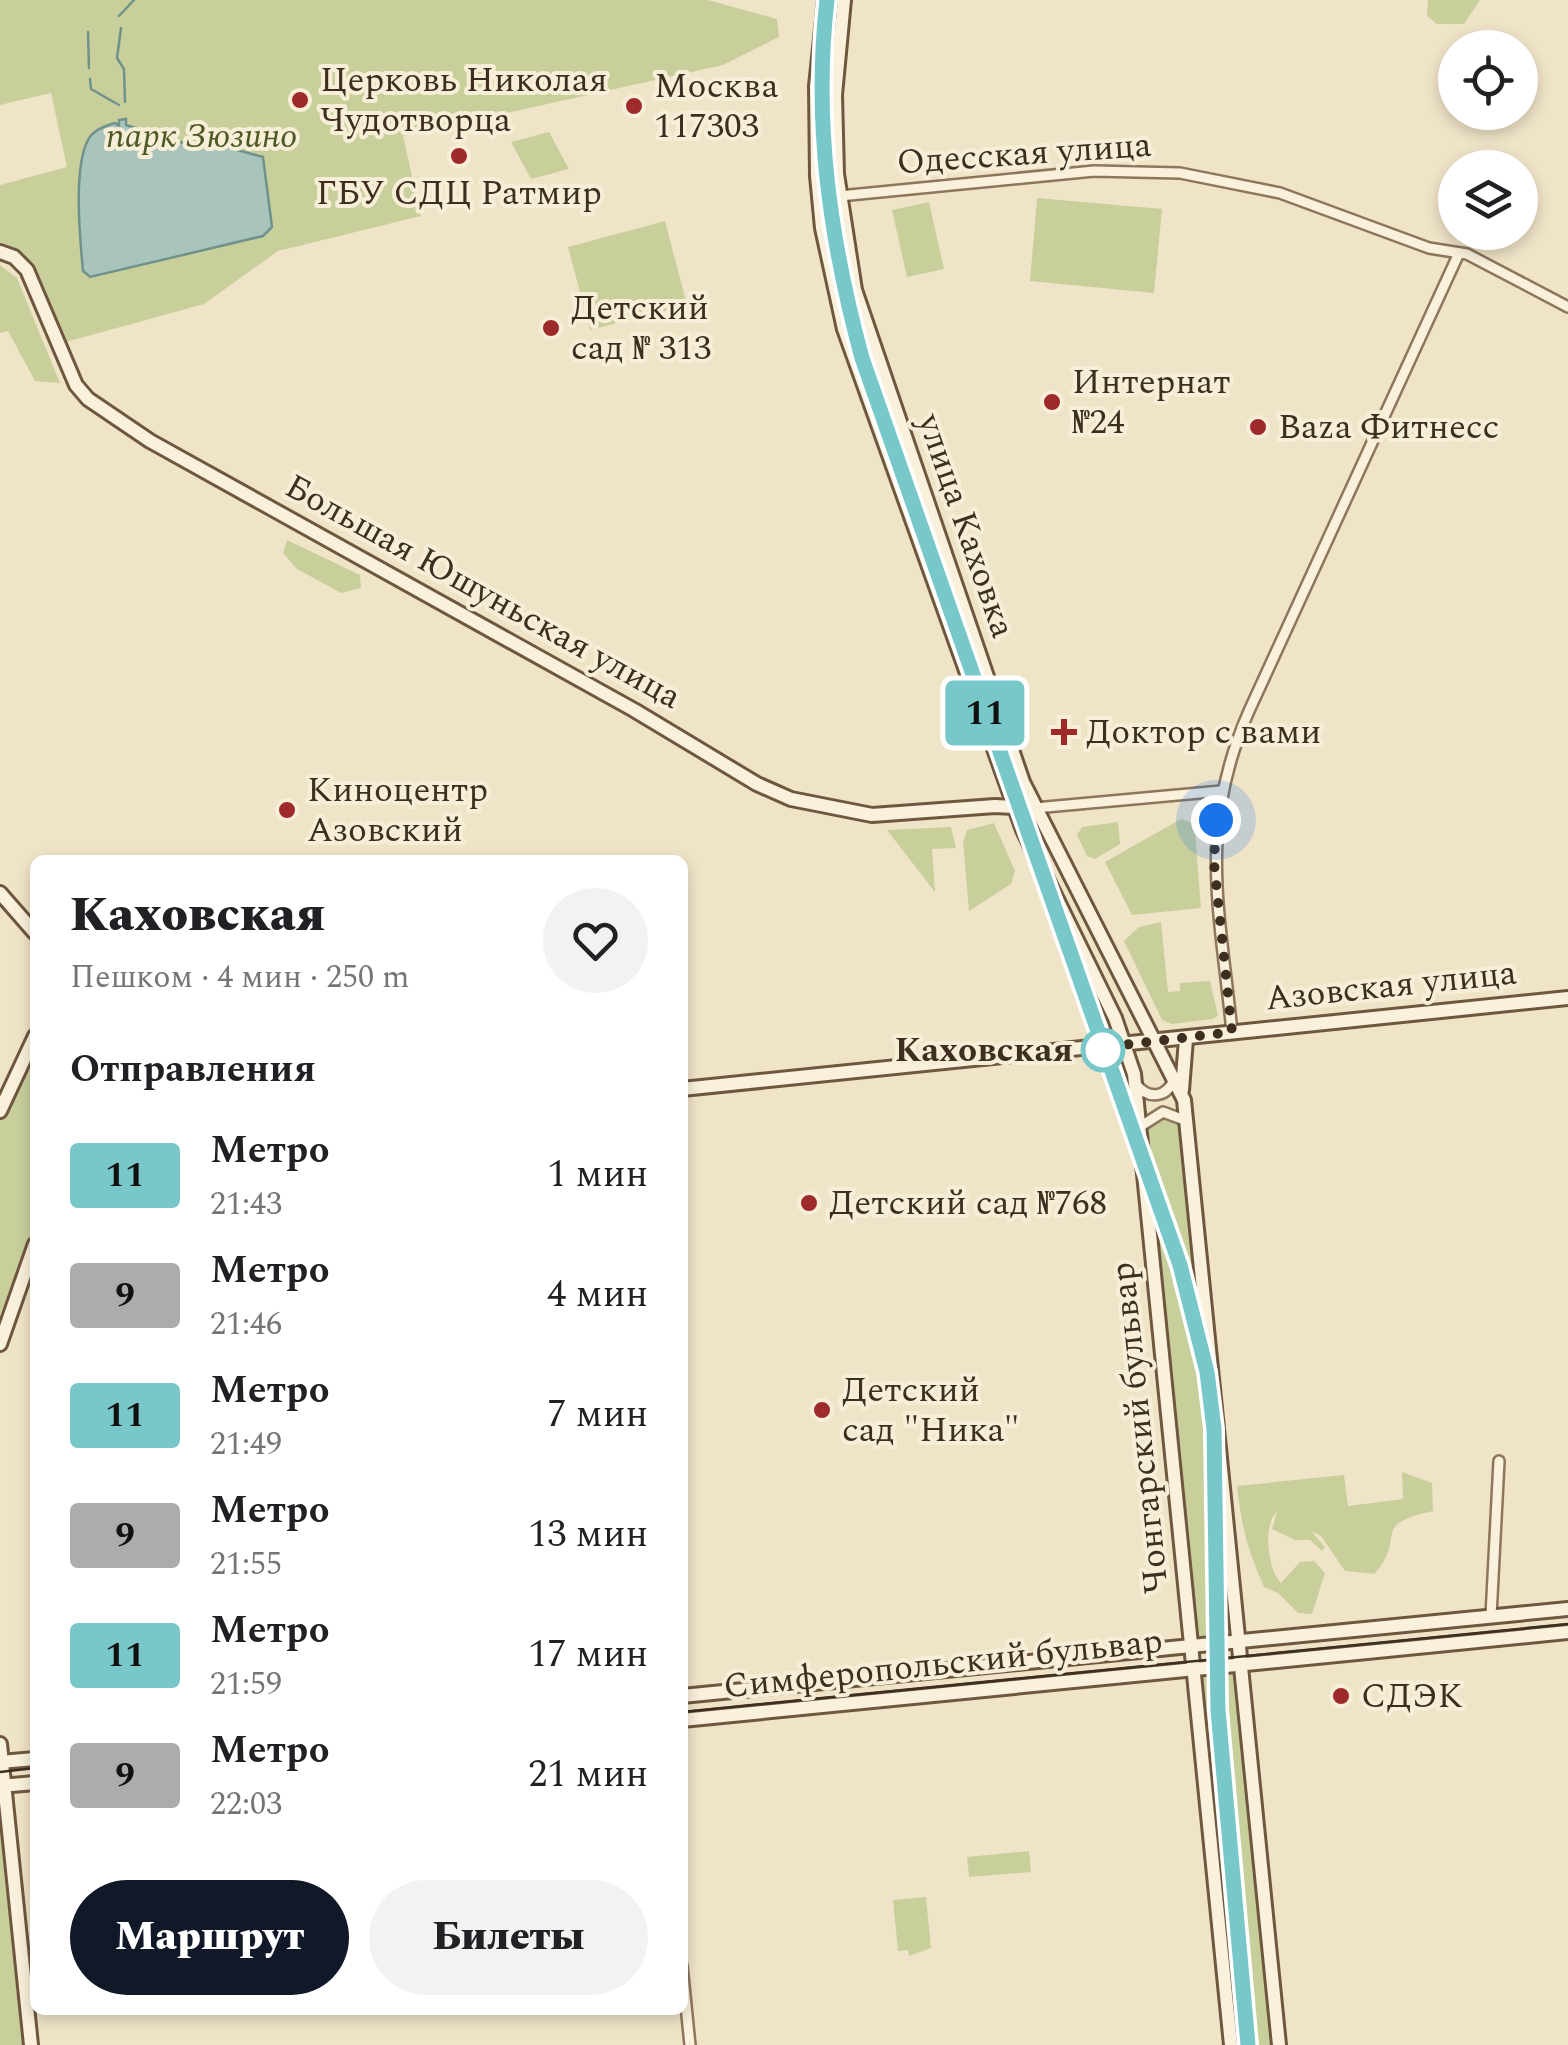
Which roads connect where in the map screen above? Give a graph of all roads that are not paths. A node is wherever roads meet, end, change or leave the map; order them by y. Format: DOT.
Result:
graph roads {
  1 [pos="826,0"];
  2 [pos="844,0"];
  3 [pos="839,196"];
  4 [pos="818,198"];
  5 [pos="0,252"];
  6 [pos="1459,253"];
  7 [pos="1568,308"];
  8 [pos="1221,791"];
  9 [pos="1014,807"];
  10 [pos="1035,808"];
  11 [pos="0,892"];
  12 [pos="30,927"];
  13 [pos="1568,998"];
  14 [pos="1232,1032"];
  15 [pos="1186,1038"];
  16 [pos="1153,1042"];
  17 [pos="1126,1045"];
  18 [pos="30,1047"];
  19 [pos="1174,1076"];
  20 [pos="1135,1082"];
  21 [pos="688,1088"];
  22 [pos="1182,1092"];
  23 [pos="0,1110"];
  24 [pos="1187,1121"];
  25 [pos="1141,1126"];
  26 [pos="30,1258"];
  27 [pos="0,1344"];
  28 [pos="1499,1460"];
  29 [pos="1568,1609"];
  30 [pos="1492,1616"];
  31 [pos="1568,1632"];
  32 [pos="1240,1641"];
  33 [pos="1191,1646"];
  34 [pos="1242,1664"];
  35 [pos="1193,1670"];
  36 [pos="688,1695"];
  37 [pos="688,1719"];
  38 [pos="0,1744"];
  39 [pos="30,1759"];
  40 [pos="1,1762"];
  41 [pos="30,1783"];
  42 [pos="2,1786"];
  43 [pos="687,2015"];
  44 [pos="31,2045"];
  45 [pos="690,2045"];
  46 [pos="1231,2045"];
  47 [pos="1279,2045"];
  1 -- 4 [label="main road, улица Каховка"];
  2 -- 3 [label="main road, улица Каховка"];
  3 -- 4 [label="street, Одесская улица"];
  3 -- 6 [label="street, Одесская улица"];
  3 -- 10 [label="main road, улица Каховка"];
  4 -- 9 [label="main road, улица Каховка"];
  5 -- 9 [label="main road, Большая Юшуньская улица"];
  6 -- 7 [label="street, Одесская улица"];
  6 -- 8 [label="street"];
  8 -- 10 [label="street"];
  8 -- 14 [label="street"];
  9 -- 10 [label="main road, Большая Юшуньская улица"];
  9 -- 17 [label="main road, улица Каховка"];
  10 -- 16 [label="main road, улица Каховка"];
  11 -- 12 [label="main road"];
  13 -- 14 [label="main road, Азовская улица"];
  14 -- 15 [label="main road, Азовская улица"];
  15 -- 16 [label="main road, Азовская улица"];
  15 -- 22 [label="main road"];
  16 -- 17 [label="main road, Азовская улица"];
  16 -- 19 [label="main road"];
  17 -- 20 [label="main road, Чонгарский бульвар"];
  17 -- 21 [label="main road, Азовская улица"];
  18 -- 23 [label="main road"];
  19 -- 20 [label="street"];
  19 -- 22 [label="main road"];
  20 -- 25 [label="main road, Чонгарский бульвар"];
  22 -- 24 [label="main road"];
  24 -- 25 [label="street"];
  24 -- 32 [label="main road"];
  25 -- 33 [label="main road, Чонгарский бульвар"];
  26 -- 27 [label="main road"];
  28 -- 30 [label="street"];
  29 -- 30 [label="main road, Симферопольский бульвар"];
  30 -- 32 [label="main road, Симферопольский бульвар"];
  31 -- 34 [label="main road, Симферопольский бульвар"];
  32 -- 33 [label="main road, Симферопольский бульвар"];
  32 -- 34 [label="main road"];
  33 -- 35 [label="main road, Чонгарский бульвар"];
  33 -- 36 [label="main road, Симферопольский бульвар"];
  34 -- 35 [label="main road, Симферопольский бульвар"];
  34 -- 47 [label="main road"];
  35 -- 37 [label="main road, Симферопольский бульвар"];
  35 -- 46 [label="main road, Чонгарский бульвар"];
  38 -- 40 [label="main road"];
  39 -- 40 [label="main road"];
  40 -- 42 [label="main road"];
  41 -- 42 [label="main road"];
  42 -- 44 [label="main road"];
  43 -- 45 [label="street"];
}
